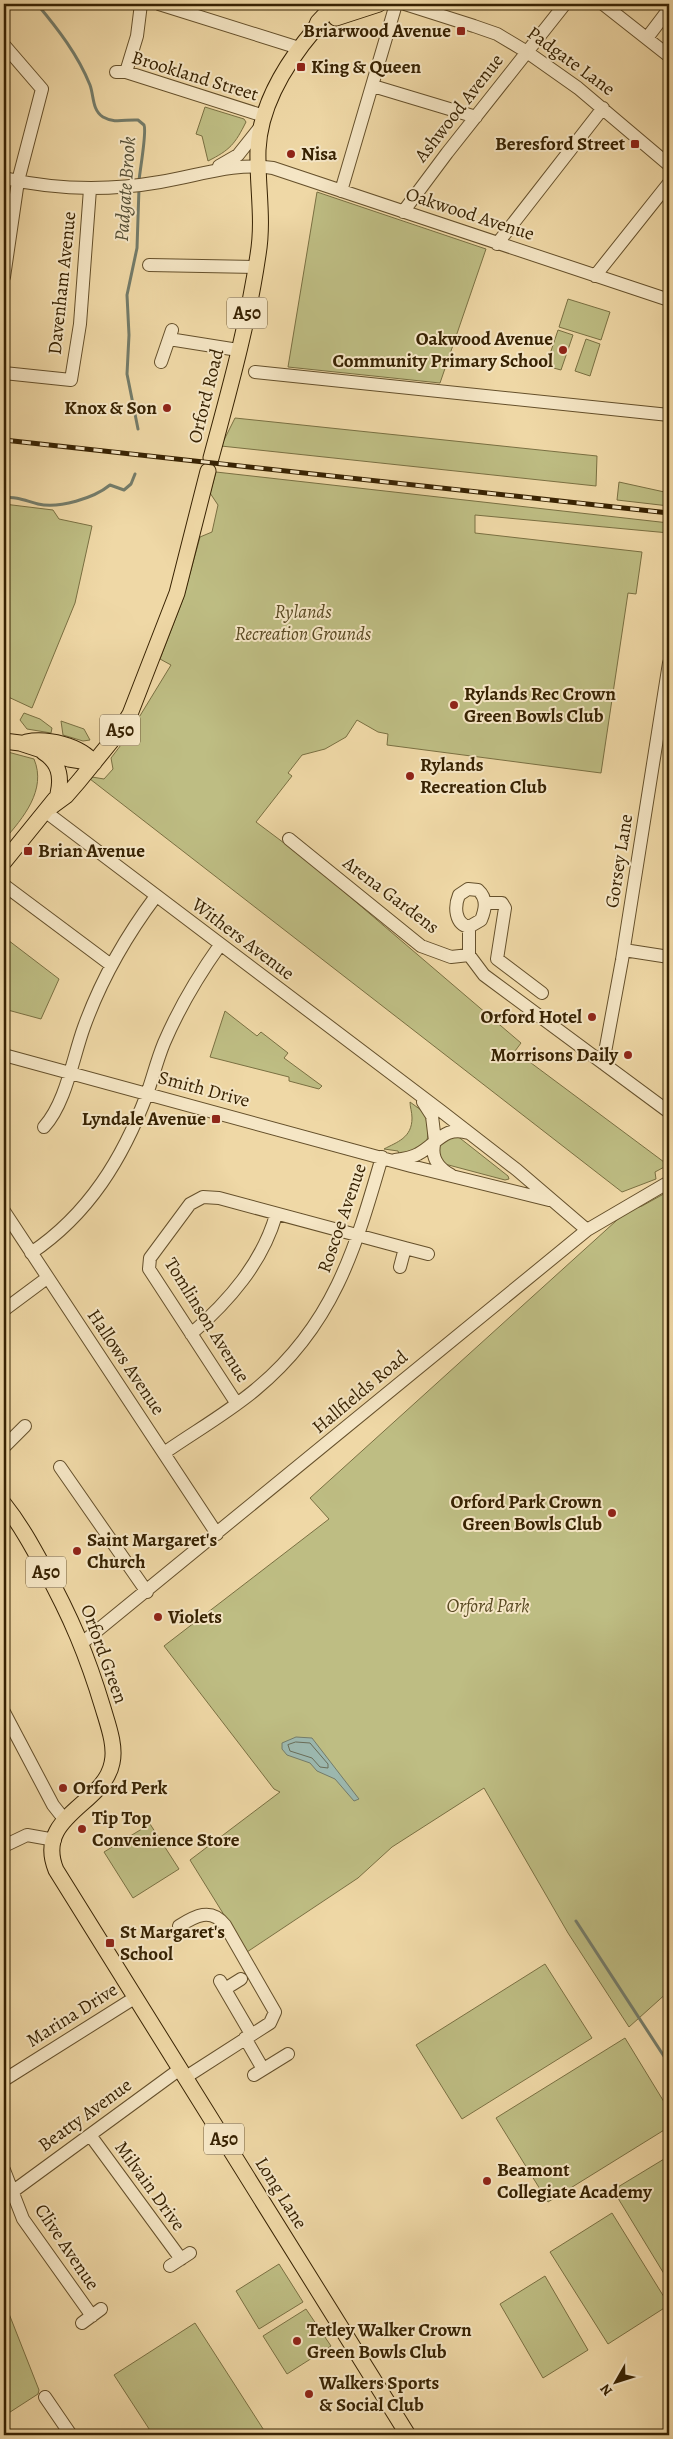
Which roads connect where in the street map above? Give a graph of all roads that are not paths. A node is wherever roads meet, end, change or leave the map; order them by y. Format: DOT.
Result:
graph roads {
  1 [pos="141,4"];
  2 [pos="158,4"];
  3 [pos="347,4"];
  4 [pos="380,4"];
  5 [pos="565,4"];
  6 [pos="603,4"];
  7 [pos="401,5"];
  8 [pos="669,9"];
  9 [pos="336,11"];
  10 [pos="647,38"];
  11 [pos="4,45"];
  12 [pos="299,48"];
  13 [pos="527,52"];
  14 [pos="669,56"];
  15 [pos="373,86"];
  16 [pos="603,108"];
  17 [pos="476,117"];
  18 [pos="262,121"];
  19 [pos="669,165"];
  20 [pos="258,166"];
  21 [pos="205,173"];
  22 [pos="4,178"];
  23 [pos="18,181"];
  24 [pos="669,183"];
  25 [pos="90,189"];
  26 [pos="342,191"];
  27 [pos="403,212"];
  28 [pos="497,244"];
  29 [pos="149,265"];
  30 [pos="256,267"];
  31 [pos="595,276"];
  32 [pos="4,277"];
  33 [pos="669,300"];
  34 [pos="238,350"];
  35 [pos="161,362"];
  36 [pos="255,372"];
  37 [pos="4,373"];
  38 [pos="669,415"];
  39 [pos="669,664"];
  40 [pos="664,732"];
  41 [pos="4,741"];
  42 [pos="20,743"];
  43 [pos="43,752"];
  44 [pos="89,760"];
  45 [pos="52,804"];
  46 [pos="289,839"];
  47 [pos="4,862"];
  48 [pos="4,885"];
  49 [pos="156,896"];
  50 [pos="485,904"];
  51 [pos="469,927"];
  52 [pos="220,945"];
  53 [pos="624,950"];
  54 [pos="470,955"];
  55 [pos="669,957"];
  56 [pos="111,965"];
  57 [pos="542,993"];
  58 [pos="4,1055"];
  59 [pos="603,1063"];
  60 [pos="69,1073"];
  61 [pos="148,1094"];
  62 [pos="417,1094"];
  63 [pos="669,1112"];
  64 [pos="44,1127"];
  65 [pos="469,1133"];
  66 [pos="435,1141"];
  67 [pos="388,1158"];
  68 [pos="517,1170"];
  69 [pos="451,1174"];
  70 [pos="669,1182"];
  71 [pos="504,1188"];
  72 [pos="551,1200"];
  73 [pos="4,1211"];
  74 [pos="276,1215"];
  75 [pos="587,1230"];
  76 [pos="358,1235"];
  77 [pos="406,1248"];
  78 [pos="31,1253"];
  79 [pos="428,1254"];
  80 [pos="400,1267"];
  81 [pos="47,1278"];
  82 [pos="4,1310"];
  83 [pos="191,1334"];
  84 [pos="237,1404"];
  85 [pos="25,1426"];
  86 [pos="4,1447"];
  87 [pos="164,1453"];
  88 [pos="60,1467"];
  89 [pos="4,1504"];
  90 [pos="217,1534"];
  91 [pos="147,1592"];
  92 [pos="82,1642"];
  93 [pos="5,1715"];
  94 [pos="64,1819"];
  95 [pos="55,1840"];
  96 [pos="4,1846"];
  97 [pos="182,1909"];
  98 [pos="241,1979"];
  99 [pos="136,1997"];
  100 [pos="248,2036"];
  101 [pos="288,2054"];
  102 [pos="183,2073"];
  103 [pos="4,2080"];
  104 [pos="90,2135"];
  105 [pos="4,2170"];
  106 [pos="12,2192"];
  107 [pos="181,2259"];
  108 [pos="91,2316"];
  109 [pos="46,2404"];
  110 [pos="71,2435"];
  111 [pos="408,2435"];
  1 -- 18 [label="street, Brookland Street"];
  2 -- 12 [label="street"];
  3 -- 9 [label="main road, A50"];
  4 -- 7 [label="street, Padgate Lane"];
  4 -- 9 [label="main road"];
  5 -- 13 [label="street, Ashwood Avenue"];
  6 -- 10 [label="street"];
  7 -- 13 [label="street, Padgate Lane"];
  7 -- 15 [label="street"];
  8 -- 10 [label="street"];
  9 -- 12 [label="main road, A50"];
  10 -- 14 [label="street"];
  11 -- 23 [label="street"];
  12 -- 18 [label="main road, A50"];
  13 -- 16 [label="street, Padgate Lane"];
  13 -- 17 [label="street, Ashwood Avenue"];
  15 -- 17 [label="street"];
  15 -- 26 [label="street"];
  16 -- 19 [label="street, Padgate Lane"];
  16 -- 28 [label="street"];
  17 -- 27 [label="street, Ashwood Avenue"];
  18 -- 20 [label="main road, A50"];
  18 -- 21 [label="street"];
  20 -- 21 [label="street"];
  20 -- 26 [label="street, Oakwood Avenue"];
  20 -- 30 [label="main road, Orford Road / A50"];
  21 -- 25 [label="street"];
  22 -- 23 [label="street"];
  23 -- 25 [label="street"];
  23 -- 32 [label="street"];
  24 -- 31 [label="street"];
  25 -- 37 [label="street, Davenham Avenue"];
  26 -- 27 [label="street, Oakwood Avenue"];
  27 -- 28 [label="street, Oakwood Avenue"];
  28 -- 31 [label="street, Oakwood Avenue"];
  29 -- 30 [label="street"];
  30 -- 34 [label="main road, Orford Road / A50"];
  31 -- 33 [label="street, Oakwood Avenue"];
  34 -- 35 [label="street"];
  34 -- 44 [label="main road, Orford Road / A50"];
  36 -- 38 [label="street"];
  39 -- 40 [label="street, Gorsey Lane"];
  40 -- 53 [label="street, Gorsey Lane"];
  41 -- 42 [label="main road"];
  42 -- 43 [label="main road"];
  42 -- 44 [label="main road"];
  43 -- 44 [label="main road"];
  43 -- 45 [label="main road"];
  44 -- 45 [label="main road, Orford Road / A50"];
  45 -- 47 [label="main road, Orford Road / A50"];
  45 -- 49 [label="street, Withers Avenue"];
  46 -- 54 [label="street, Arena Gardens"];
  48 -- 56 [label="street"];
  49 -- 52 [label="street, Withers Avenue"];
  49 -- 56 [label="street"];
  50 -- 51 [label="street"];
  50 -- 51 [label="street"];
  50 -- 57 [label="street"];
  51 -- 54 [label="street"];
  52 -- 61 [label="street"];
  52 -- 62 [label="street, Withers Avenue"];
  53 -- 55 [label="street"];
  53 -- 59 [label="street, Gorsey Lane"];
  54 -- 59 [label="street"];
  56 -- 60 [label="street"];
  58 -- 60 [label="street, Smith Drive"];
  59 -- 63 [label="street"];
  60 -- 61 [label="street, Smith Drive"];
  60 -- 64 [label="street"];
  61 -- 67 [label="street, Smith Drive"];
  61 -- 78 [label="street"];
  62 -- 65 [label="street, Withers Avenue"];
  62 -- 66 [label="street, Withers Avenue"];
  65 -- 66 [label="street, Smith Drive"];
  65 -- 68 [label="street, Withers Avenue"];
  66 -- 67 [label="street, Smith Drive"];
  66 -- 69 [label="street, Withers Avenue"];
  67 -- 69 [label="street, Smith Drive"];
  67 -- 76 [label="street, Roscoe Avenue"];
  68 -- 71 [label="street"];
  68 -- 72 [label="street, Withers Avenue"];
  69 -- 71 [label="street, Smith Drive"];
  70 -- 75 [label="street, Hallfields Road"];
  71 -- 72 [label="street, Smith Drive"];
  72 -- 75 [label="street, Withers Avenue"];
  73 -- 78 [label="street, Hallows Avenue"];
  74 -- 76 [label="street, Tomlinson Avenue"];
  74 -- 83 [label="street"];
  74 -- 83 [label="street, Tomlinson Avenue"];
  75 -- 90 [label="street, Hallfields Road"];
  76 -- 77 [label="street, Tomlinson Avenue"];
  76 -- 84 [label="street, Roscoe Avenue"];
  77 -- 79 [label="street, Tomlinson Avenue"];
  77 -- 80 [label="street"];
  78 -- 81 [label="street, Hallows Avenue"];
  81 -- 82 [label="street"];
  81 -- 87 [label="street, Hallows Avenue"];
  83 -- 84 [label="street, Tomlinson Avenue"];
  84 -- 87 [label="street, Roscoe Avenue"];
  85 -- 86 [label="street"];
  87 -- 90 [label="street, Hallows Avenue"];
  88 -- 91 [label="street"];
  89 -- 92 [label="main road, Orford Green / A50"];
  90 -- 91 [label="street, Hallfields Road"];
  91 -- 92 [label="street, Hallfields Road"];
  92 -- 94 [label="main road, Orford Green / A50"];
  93 -- 94 [label="street"];
  94 -- 95 [label="main road, A50"];
  95 -- 96 [label="street"];
  95 -- 99 [label="main road, Long Lane / A50"];
  97 -- 100 [label="street, Beatty Avenue"];
  98 -- 100 [label="street"];
  99 -- 102 [label="main road, Long Lane / A50"];
  99 -- 103 [label="street, Marina Drive"];
  100 -- 101 [label="street"];
  100 -- 102 [label="street, Beatty Avenue"];
  102 -- 104 [label="street, Beatty Avenue"];
  102 -- 111 [label="main road, Long Lane / A50"];
  104 -- 106 [label="street, Beatty Avenue"];
  104 -- 107 [label="street, Milvain Drive"];
  105 -- 106 [label="street, Clive Avenue"];
  106 -- 108 [label="street, Clive Avenue"];
  109 -- 110 [label="street"];
}
